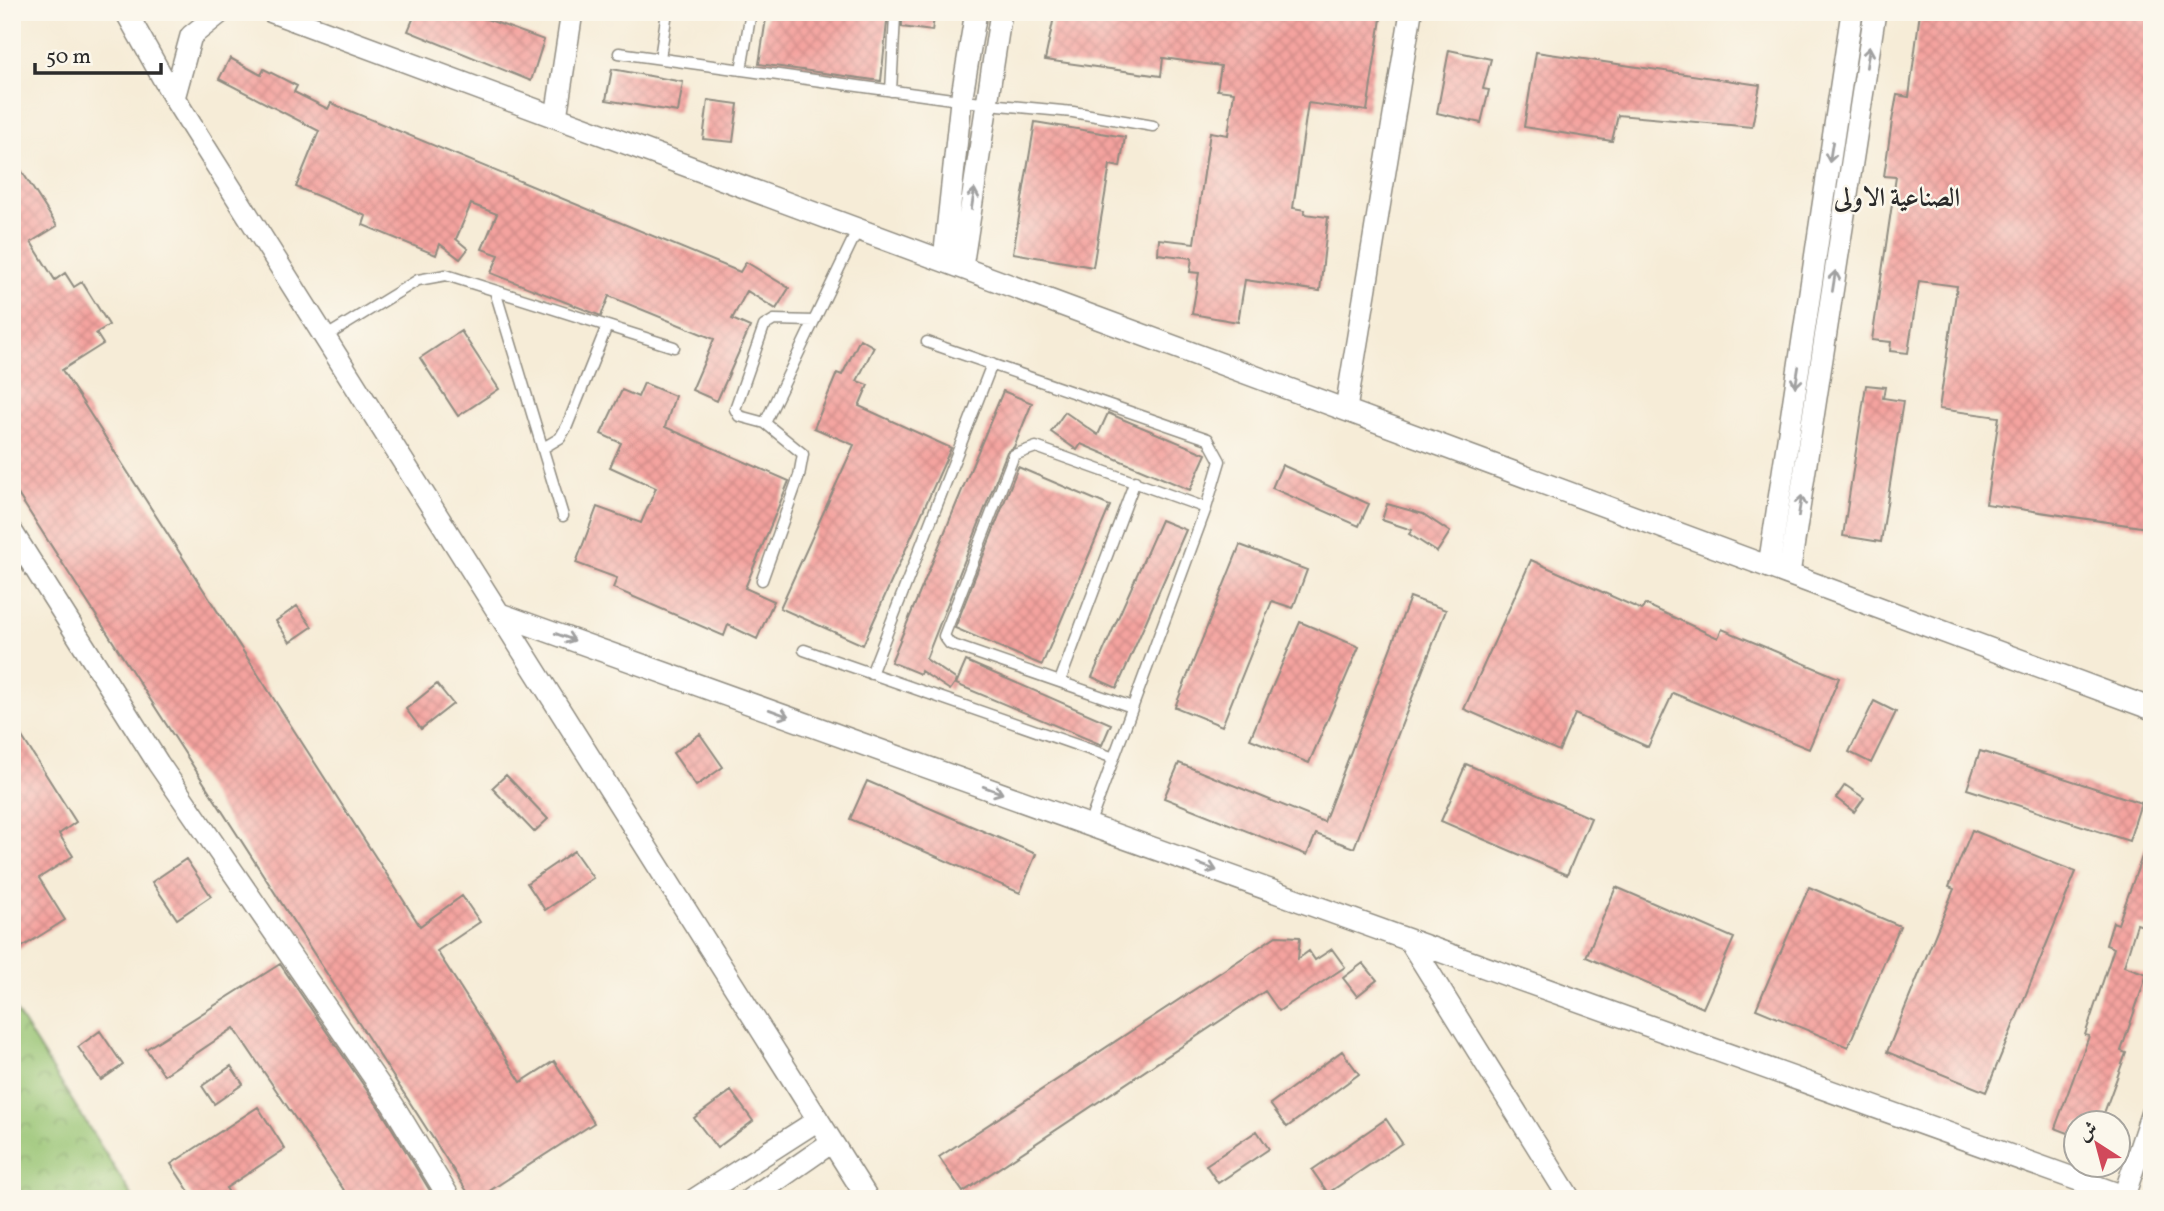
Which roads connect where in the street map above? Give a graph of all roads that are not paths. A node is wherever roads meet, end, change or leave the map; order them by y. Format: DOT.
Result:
graph roads {
  1 [pos="221,12"];
  2 [pos="272,12"];
  3 [pos="572,12"];
  4 [pos="667,12"];
  5 [pos="751,12"];
  6 [pos="976,12"];
  7 [pos="1001,12"];
  8 [pos="1411,12"];
  9 [pos="1852,12"];
  10 [pos="1875,12"];
  11 [pos="123,13"];
  12 [pos="895,16"];
  13 [pos="619,52"];
  14 [pos="660,58"];
  15 [pos="741,70"];
  16 [pos="891,91"];
  17 [pos="174,98"];
  18 [pos="961,101"];
  19 [pos="988,104"];
  20 [pos="556,117"];
  21 [pos="1153,126"];
  22 [pos="858,229"];
  23 [pos="953,264"];
  24 [pos="495,291"];
  25 [pos="814,321"];
  26 [pos="607,326"];
  27 [pos="325,337"];
  28 [pos="927,342"];
  29 [pos="674,347"];
  30 [pos="992,364"];
  31 [pos="1346,409"];
  32 [pos="765,423"];
  33 [pos="543,448"];
  34 [pos="1135,481"];
  35 [pos="1206,508"];
  36 [pos="563,516"];
  37 [pos="12,532"];
  38 [pos="1769,566"];
  39 [pos="1789,574"];
  40 [pos="762,580"];
  41 [pos="500,614"];
  42 [pos="804,650"];
  43 [pos="871,674"];
  44 [pos="1060,681"];
  45 [pos="1132,707"];
  46 [pos="2152,709"];
  47 [pos="1114,758"];
  48 [pos="1089,825"];
  49 [pos="1409,940"];
  50 [pos="2152,1112"];
  51 [pos="818,1119"];
  52 [pos="832,1142"];
  53 [pos="2123,1197"];
  54 [pos="450,1199"];
  55 [pos="695,1199"];
  56 [pos="750,1199"];
  57 [pos="868,1199"];
  58 [pos="1570,1199"];
  1 -- 17 [label="street"];
  2 -- 20 [label="street"];
  3 -- 20 [label="street"];
  4 -- 14 [label="lane"];
  5 -- 15 [label="lane"];
  6 -- 18 [label="street"];
  7 -- 19 [label="street"];
  8 -- 31 [label="street"];
  9 -- 38 [label="street, one-way"];
  39 -- 10 [label="street, one-way"];
  11 -- 17 [label="street"];
  12 -- 16 [label="lane"];
  13 -- 14 [label="lane"];
  14 -- 15 [label="lane"];
  15 -- 16 [label="lane"];
  16 -- 18 [label="lane"];
  17 -- 27 [label="street"];
  18 -- 19 [label="lane"];
  18 -- 23 [label="street"];
  19 -- 21 [label="lane"];
  23 -- 19 [label="street, one-way"];
  20 -- 22 [label="street"];
  22 -- 23 [label="street"];
  22 -- 25 [label="lane"];
  23 -- 31 [label="street"];
  24 -- 26 [label="lane"];
  24 -- 27 [label="lane"];
  24 -- 33 [label="lane"];
  25 -- 32 [label="lane"];
  25 -- 32 [label="lane"];
  26 -- 29 [label="lane"];
  26 -- 33 [label="lane"];
  27 -- 41 [label="street"];
  28 -- 30 [label="lane"];
  30 -- 35 [label="lane"];
  30 -- 43 [label="lane"];
  31 -- 38 [label="street"];
  32 -- 40 [label="lane"];
  33 -- 36 [label="lane"];
  34 -- 35 [label="lane"];
  34 -- 44 [label="lane"];
  34 -- 44 [label="lane"];
  35 -- 45 [label="lane"];
  37 -- 54 [label="street"];
  38 -- 39 [label="street"];
  39 -- 46 [label="street"];
  41 -- 48 [label="street, one-way"];
  41 -- 51 [label="street"];
  42 -- 43 [label="lane"];
  43 -- 47 [label="lane"];
  44 -- 45 [label="lane"];
  45 -- 47 [label="lane"];
  47 -- 48 [label="lane"];
  48 -- 49 [label="street, one-way"];
  49 -- 53 [label="street"];
  49 -- 58 [label="street"];
  50 -- 53 [label="street"];
  51 -- 52 [label="street"];
  51 -- 55 [label="street"];
  52 -- 56 [label="street"];
  52 -- 57 [label="street"];
}
